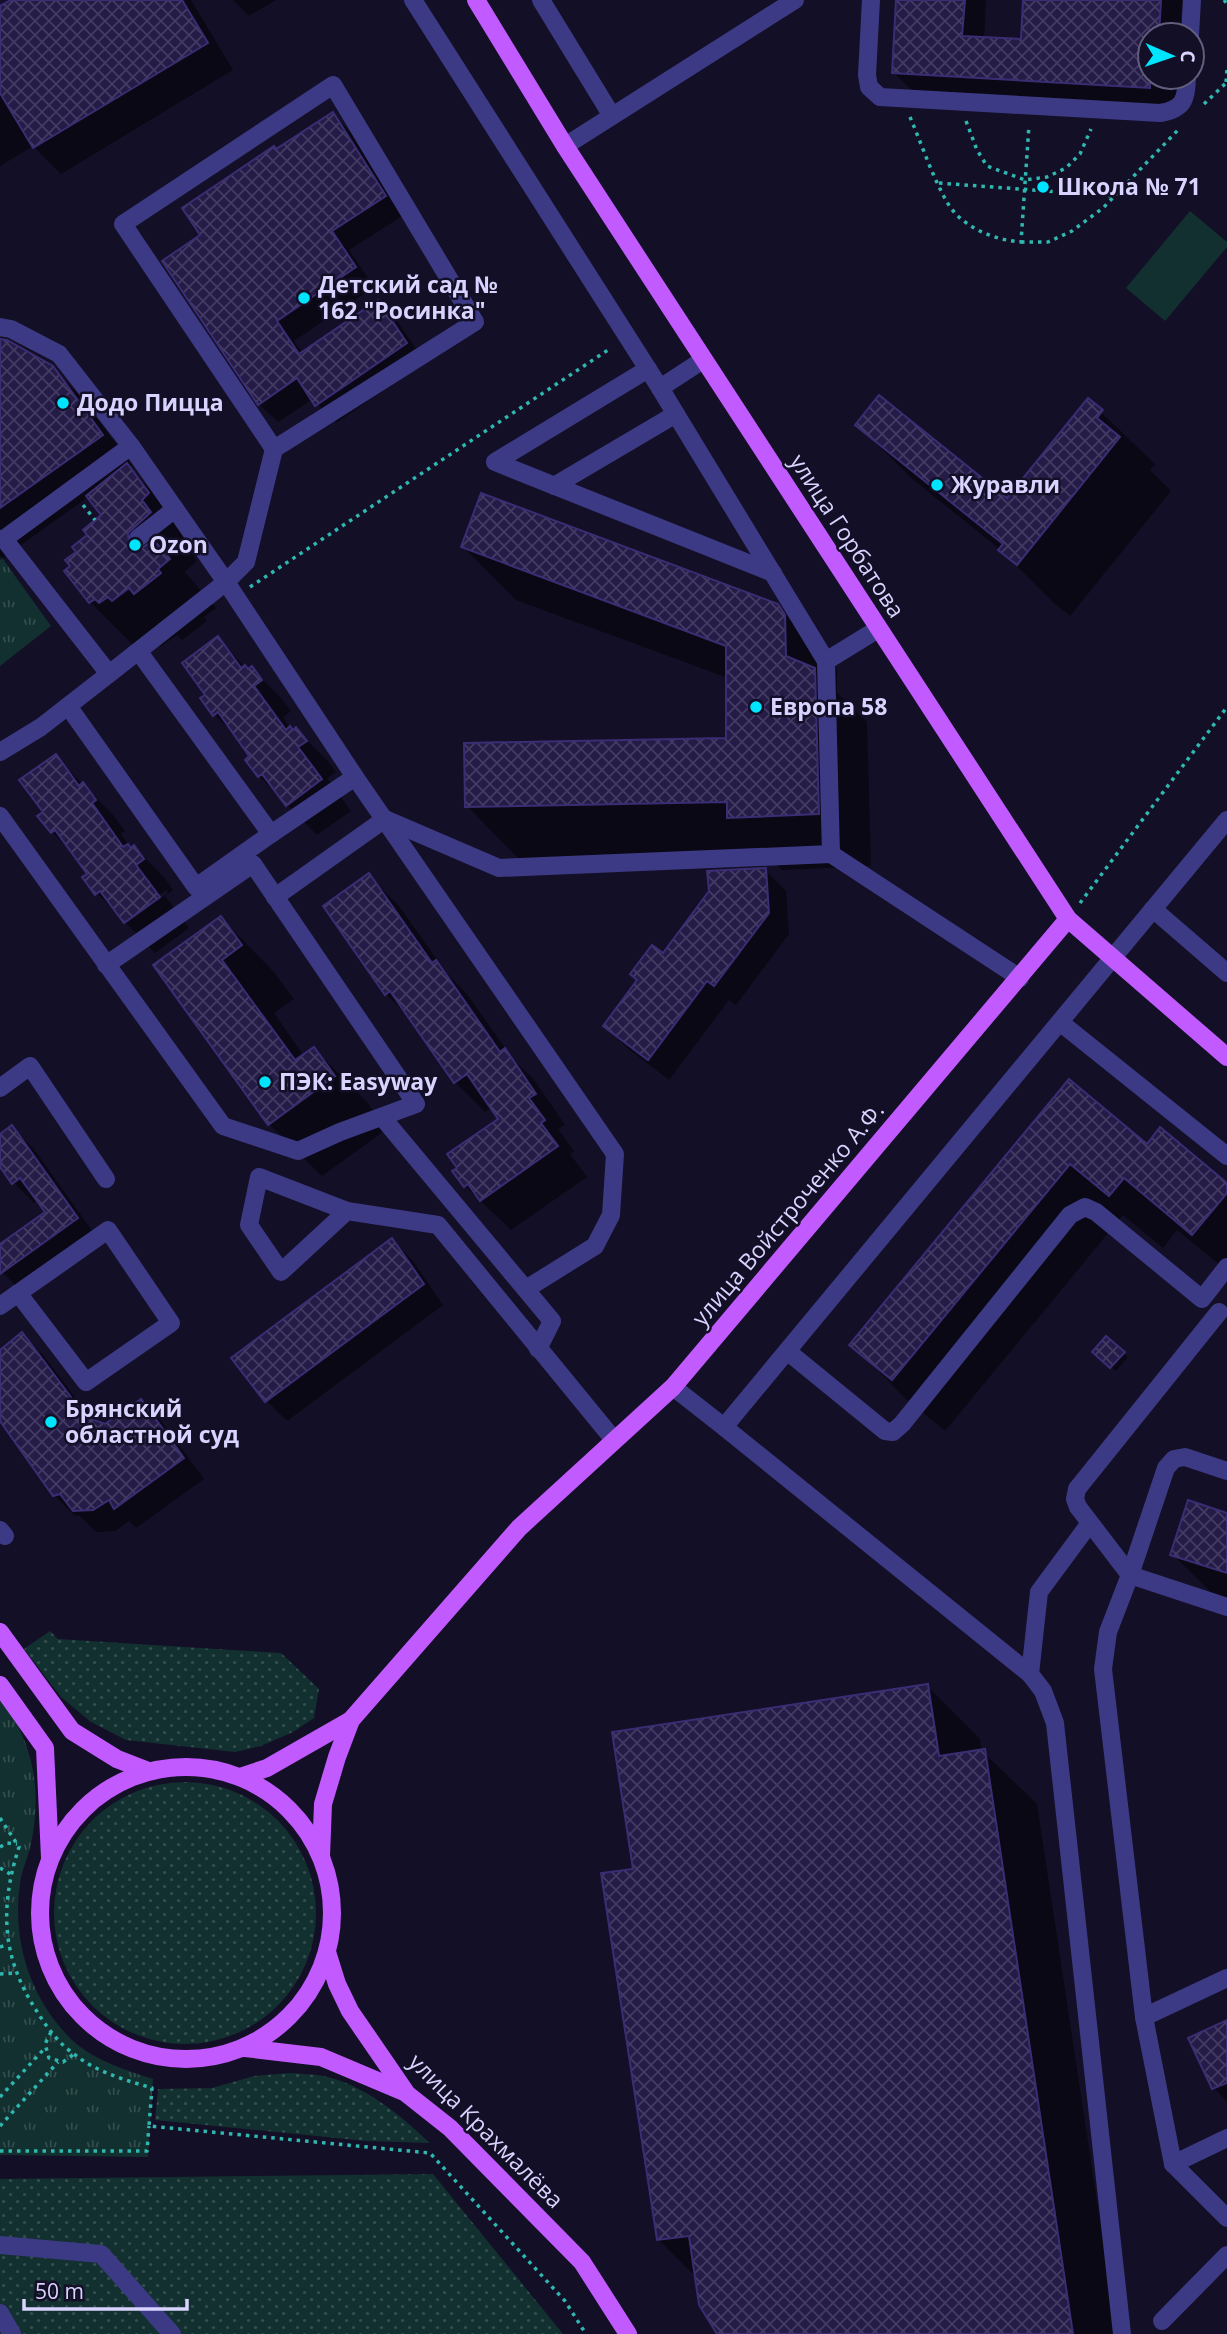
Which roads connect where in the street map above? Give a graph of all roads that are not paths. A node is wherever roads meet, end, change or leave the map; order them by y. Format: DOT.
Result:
graph roads {
  1 [pos="412,0"];
  2 [pos="476,0"];
  3 [pos="541,0"];
  4 [pos="795,0"];
  5 [pos="871,0"];
  6 [pos="1192,0"];
  7 [pos="1190,21"];
  8 [pos="1185,91"];
  9 [pos="612,116"];
  10 [pos="565,146"];
  11 [pos="0,327"];
  12 [pos="703,360"];
  13 [pos="648,369"];
  14 [pos="660,388"];
  15 [pos="676,414"];
  16 [pos="131,446"];
  17 [pos="274,449"];
  18 [pos="554,486"];
  19 [pos="175,509"];
  20 [pos="138,538"];
  21 [pos="2,539"];
  22 [pos="773,573"];
  23 [pos="231,590"];
  24 [pos="878,629"];
  25 [pos="138,652"];
  26 [pos="826,661"];
  27 [pos="109,674"];
  28 [pos="68,706"];
  29 [pos="0,752"];
  30 [pos="355,777"];
  31 [pos="0,816"];
  32 [pos="385,819"];
  33 [pos="1227,820"];
  34 [pos="271,834"];
  35 [pos="831,854"];
  36 [pos="275,897"];
  37 [pos="1153,909"];
  38 [pos="1068,919"];
  39 [pos="1113,960"];
  40 [pos="106,964"];
  41 [pos="1227,973"];
  42 [pos="1020,978"];
  43 [pos="1061,1024"];
  44 [pos="1227,1057"];
  45 [pos="0,1088"];
  46 [pos="382,1116"];
  47 [pos="1227,1156"];
  48 [pos="106,1179"];
  49 [pos="347,1211"];
  50 [pos="1227,1267"];
  51 [pos="526,1289"];
  52 [pos="18,1293"];
  53 [pos="1202,1299"];
  54 [pos="0,1306"];
  55 [pos="1223,1315"];
  56 [pos="538,1349"];
  57 [pos="788,1351"];
  58 [pos="673,1387"];
  59 [pos="724,1427"];
  60 [pos="614,1440"];
  61 [pos="1227,1471"];
  62 [pos="1090,1523"];
  63 [pos="1130,1575"];
  64 [pos="1227,1607"];
  65 [pos="0,1632"];
  66 [pos="1030,1674"];
  67 [pos="0,1685"];
  68 [pos="351,1720"];
  69 [pos="148,1771"];
  70 [pos="240,1777"];
  71 [pos="321,1856"];
  72 [pos="50,1858"];
  73 [pos="327,1952"];
  74 [pos="1227,1978"];
  75 [pos="1144,2017"];
  76 [pos="245,2048"];
  77 [pos="407,2094"];
  78 [pos="1227,2138"];
  79 [pos="1173,2164"];
  80 [pos="1227,2218"];
  81 [pos="0,2245"];
  82 [pos="1227,2255"];
  83 [pos="0,2313"];
  84 [pos="1162,2321"];
  85 [pos="12,2334"];
  86 [pos="172,2334"];
  87 [pos="628,2334"];
  88 [pos="1122,2334"];
  1 -- 13 [label="lane"];
  2 -- 10 [label="main road, улица Горбатова"];
  3 -- 9 [label="lane"];
  4 -- 9 [label="lane"];
  5 -- 8 [label="lane"];
  6 -- 7 [label="lane"];
  9 -- 10 [label="lane"];
  10 -- 12 [label="main road, улица Горбатова"];
  11 -- 16 [label="lane"];
  12 -- 14 [label="lane"];
  12 -- 24 [label="main road, улица Горбатова"];
  13 -- 14 [label="lane"];
  13 -- 18 [label="lane"];
  14 -- 15 [label="lane"];
  15 -- 18 [label="lane"];
  15 -- 22 [label="lane"];
  16 -- 19 [label="lane"];
  16 -- 21 [label="lane"];
  17 -- 17 [label="lane"];
  17 -- 23 [label="lane"];
  18 -- 22 [label="lane"];
  19 -- 20 [label="lane"];
  19 -- 23 [label="lane"];
  21 -- 27 [label="lane"];
  22 -- 26 [label="lane"];
  23 -- 25 [label="lane"];
  23 -- 30 [label="lane"];
  24 -- 26 [label="lane"];
  24 -- 38 [label="main road, улица Горбатова"];
  25 -- 27 [label="lane"];
  25 -- 34 [label="lane"];
  26 -- 35 [label="lane"];
  27 -- 28 [label="lane"];
  28 -- 29 [label="lane"];
  28 -- 34 [label="lane"];
  30 -- 32 [label="lane"];
  30 -- 34 [label="lane"];
  31 -- 40 [label="lane"];
  32 -- 35 [label="lane"];
  32 -- 36 [label="lane"];
  32 -- 51 [label="lane"];
  33 -- 37 [label="lane"];
  35 -- 42 [label="lane"];
  36 -- 40 [label="lane"];
  36 -- 46 [label="lane"];
  37 -- 39 [label="lane"];
  37 -- 41 [label="lane"];
  38 -- 39 [label="main road, улица Горбатова"];
  38 -- 42 [label="main road, улица Войстроченко А.Ф."];
  39 -- 43 [label="lane"];
  39 -- 44 [label="main road, улица Горбатова"];
  40 -- 46 [label="lane"];
  42 -- 58 [label="main road, улица Войстроченко А.Ф."];
  43 -- 47 [label="lane"];
  43 -- 57 [label="lane"];
  45 -- 48 [label="lane"];
  46 -- 51 [label="lane"];
  49 -- 49 [label="lane"];
  49 -- 56 [label="lane"];
  50 -- 53 [label="lane"];
  51 -- 56 [label="lane"];
  52 -- 52 [label="lane"];
  52 -- 54 [label="lane"];
  53 -- 55 [label="lane"];
  53 -- 57 [label="lane"];
  55 -- 62 [label="lane"];
  56 -- 60 [label="lane"];
  57 -- 59 [label="lane"];
  58 -- 59 [label="lane"];
  58 -- 60 [label="main road, улица Войстроченко А.Ф."];
  59 -- 66 [label="lane"];
  60 -- 68 [label="main road, улица Войстроченко А.Ф."];
  61 -- 63 [label="lane"];
  62 -- 63 [label="lane"];
  62 -- 66 [label="lane"];
  63 -- 64 [label="lane"];
  63 -- 75 [label="lane"];
  65 -- 69 [label="main road"];
  66 -- 88 [label="lane"];
  67 -- 72 [label="main road, улица Крахмалёва"];
  68 -- 70 [label="main road"];
  68 -- 71 [label="main road"];
  69 -- 70 [label="main road, улица Крахмалёва"];
  69 -- 72 [label="main road, улица Крахмалёва"];
  70 -- 71 [label="main road, улица Крахмалёва"];
  71 -- 73 [label="main road, улица Крахмалёва"];
  72 -- 76 [label="main road, улица Крахмалёва"];
  73 -- 76 [label="main road, улица Крахмалёва"];
  73 -- 77 [label="main road, улица Крахмалёва"];
  74 -- 75 [label="lane"];
  75 -- 79 [label="lane"];
  76 -- 77 [label="main road"];
  77 -- 87 [label="main road, улица Крахмалёва"];
  78 -- 79 [label="lane"];
  79 -- 80 [label="lane"];
  81 -- 86 [label="lane"];
  82 -- 84 [label="lane"];
  83 -- 85 [label="lane"];
}
